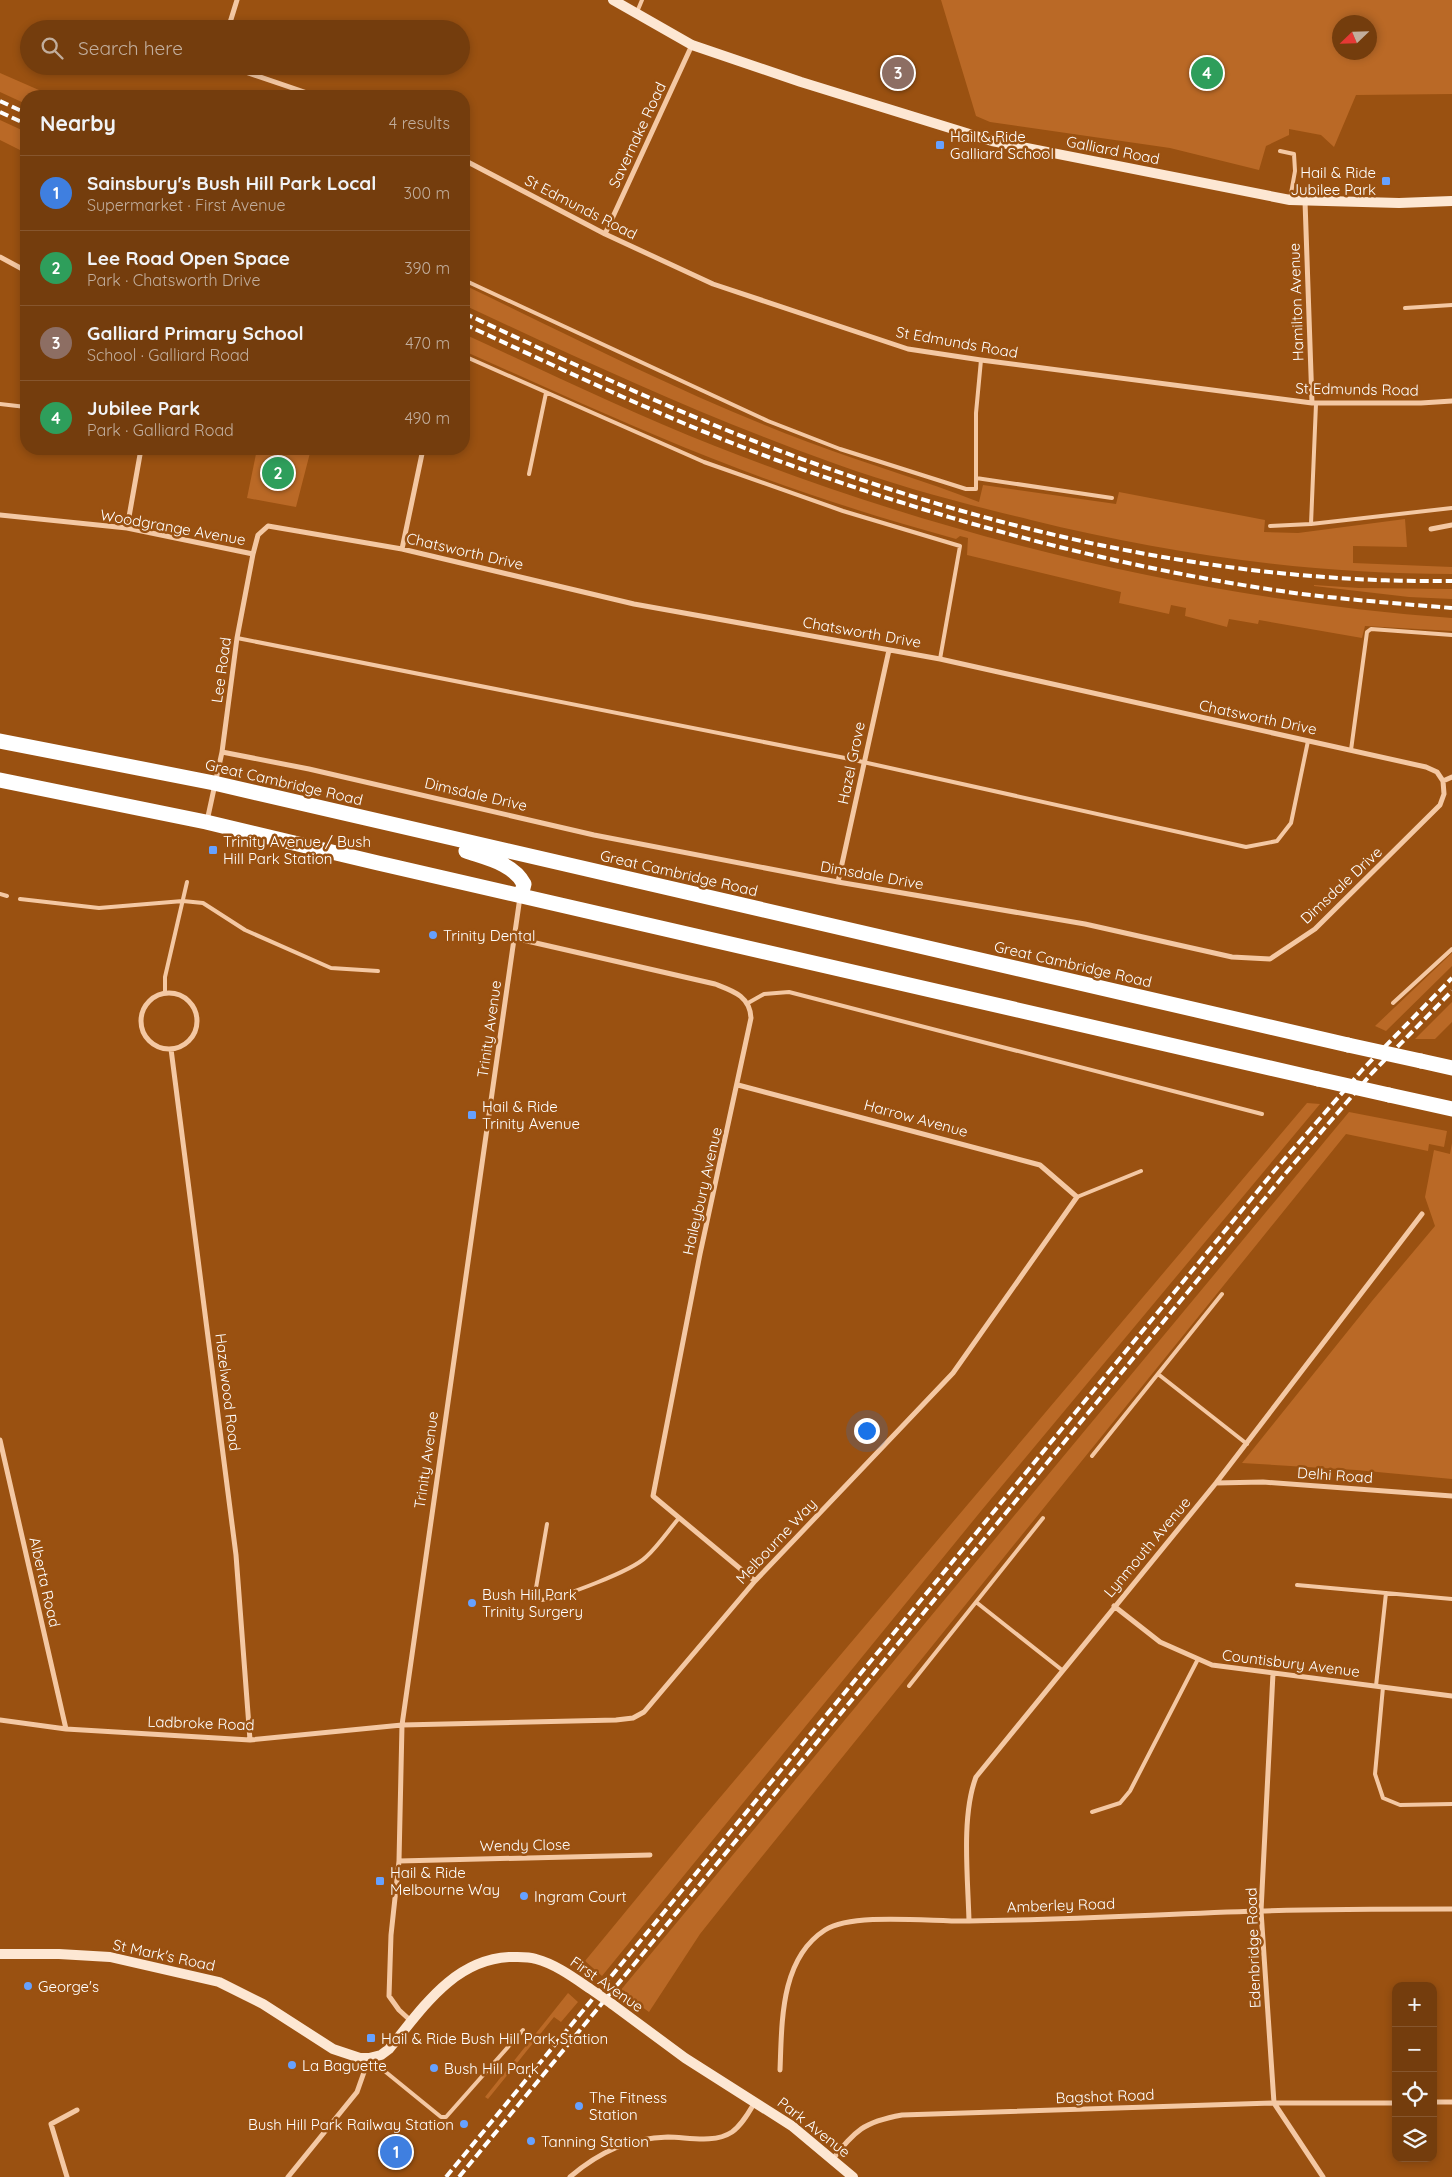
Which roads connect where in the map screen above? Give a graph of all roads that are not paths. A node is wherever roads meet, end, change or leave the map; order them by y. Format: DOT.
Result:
graph roads {
  1 [pos="237,0"];
  2 [pos="613,0"];
  3 [pos="642,0"];
  4 [pos="636,14"];
  5 [pos="231,20"];
  6 [pos="692,45"];
  7 [pos="254,75"];
  8 [pos="298,90"];
  9 [pos="1280,151"];
  10 [pos="470,163"];
  11 [pos="1290,200"];
  12 [pos="1305,200"];
  13 [pos="1452,201"];
  14 [pos="605,234"];
  15 [pos="0,257"];
  16 [pos="20,267"];
  17 [pos="470,283"];
  18 [pos="1452,305"];
  19 [pos="1405,308"];
  20 [pos="470,359"];
  21 [pos="981,360"];
  22 [pos="546,393"];
  23 [pos="1452,400"];
  24 [pos="1314,403"];
  25 [pos="0,404"];
  26 [pos="20,406"];
  27 [pos="139,455"];
  28 [pos="422,455"];
  29 [pos="529,474"];
  30 [pos="976,478"];
  31 [pos="1112,498"];
  32 [pos="1452,508"];
  33 [pos="0,515"];
  34 [pos="1311,524"];
  35 [pos="1452,524"];
  36 [pos="268,526"];
  37 [pos="1270,526"];
  38 [pos="127,528"];
  39 [pos="1431,529"];
  40 [pos="402,549"];
  41 [pos="253,554"];
  42 [pos="1452,635"];
  43 [pos="237,638"];
  44 [pos="889,650"];
  45 [pos="940,659"];
  46 [pos="0,741"];
  47 [pos="1308,741"];
  48 [pos="1351,750"];
  49 [pos="222,752"];
  50 [pos="864,763"];
  51 [pos="1452,777"];
  52 [pos="0,780"];
  53 [pos="1443,781"];
  54 [pos="214,783"];
  55 [pos="206,822"];
  56 [pos="410,830"];
  57 [pos="187,882"];
  58 [pos="838,882"];
  59 [pos="0,894"];
  60 [pos="6,896"];
  61 [pos="521,896"];
  62 [pos="20,899"];
  63 [pos="183,901"];
  64 [pos="514,938"];
  65 [pos="1452,949"];
  66 [pos="378,970"];
  67 [pos="165,993"];
  68 [pos="748,1003"];
  69 [pos="1392,1003"];
  70 [pos="171,1049"];
  71 [pos="1452,1068"];
  72 [pos="738,1084"];
  73 [pos="1452,1109"];
  74 [pos="1262,1114"];
  75 [pos="1141,1171"];
  76 [pos="1077,1197"];
  77 [pos="1422,1214"];
  78 [pos="1222,1294"];
  79 [pos="1158,1374"];
  80 [pos="0,1440"];
  81 [pos="1247,1444"];
  82 [pos="1092,1456"];
  83 [pos="1216,1483"];
  84 [pos="1452,1496"];
  85 [pos="679,1518"];
  86 [pos="1043,1518"];
  87 [pos="547,1524"];
  88 [pos="755,1581"];
  89 [pos="1297,1585"];
  90 [pos="1386,1593"];
  91 [pos="1452,1599"];
  92 [pos="976,1602"];
  93 [pos="1114,1606"];
  94 [pos="1198,1659"];
  95 [pos="1062,1670"];
  96 [pos="1273,1673"];
  97 [pos="909,1686"];
  98 [pos="1376,1686"];
  99 [pos="1383,1687"];
  100 [pos="1452,1696"];
  101 [pos="0,1720"];
  102 [pos="402,1725"];
  103 [pos="66,1729"];
  104 [pos="250,1740"];
  105 [pos="1452,1804"];
  106 [pos="1092,1812"];
  107 [pos="650,1855"];
  108 [pos="399,1861"];
  109 [pos="1452,1909"];
  110 [pos="1262,1911"];
  111 [pos="969,1921"];
  112 [pos="0,1954"];
  113 [pos="412,2022"];
  114 [pos="523,2030"];
  115 [pos="369,2058"];
  116 [pos="780,2070"];
  117 [pos="755,2102"];
  118 [pos="1437,2102"];
  119 [pos="1452,2102"];
  120 [pos="1274,2103"];
  121 [pos="1392,2103"];
  122 [pos="77,2110"];
  123 [pos="832,2160"];
  124 [pos="67,2177"];
  125 [pos="288,2177"];
  126 [pos="570,2177"];
  127 [pos="854,2177"];
  128 [pos="1323,2177"];
  1 -- 5 [label="street"];
  2 -- 4 [label="street, Galliard Road"];
  3 -- 4 [label="lane"];
  4 -- 6 [label="street, Galliard Road"];
  6 -- 11 [label="street, Galliard Road"];
  6 -- 14 [label="street, Savernake Road"];
  7 -- 8 [label="street"];
  9 -- 11 [label="lane"];
  10 -- 14 [label="street, St Edmunds Road"];
  11 -- 12 [label="street, Galliard Road"];
  12 -- 13 [label="street, Galliard Road"];
  12 -- 24 [label="street, Hamilton Avenue"];
  14 -- 21 [label="street, St Edmunds Road"];
  15 -- 16 [label="street"];
  17 -- 30 [label="lane"];
  18 -- 19 [label="lane"];
  20 -- 22 [label="lane"];
  21 -- 24 [label="street, St Edmunds Road"];
  21 -- 30 [label="lane"];
  22 -- 29 [label="lane"];
  22 -- 45 [label="lane"];
  23 -- 24 [label="street, St Edmunds Road"];
  24 -- 34 [label="lane"];
  25 -- 26 [label="lane"];
  27 -- 38 [label="street"];
  28 -- 40 [label="street"];
  30 -- 31 [label="lane"];
  32 -- 34 [label="lane"];
  33 -- 38 [label="street, Woodgrange Avenue"];
  34 -- 37 [label="lane"];
  35 -- 39 [label="street"];
  36 -- 40 [label="street, Chatsworth Drive"];
  36 -- 41 [label="street, Lee Road"];
  38 -- 41 [label="street, Woodgrange Avenue"];
  40 -- 44 [label="street, Chatsworth Drive"];
  41 -- 43 [label="street, Lee Road"];
  42 -- 48 [label="lane"];
  43 -- 49 [label="street, Lee Road"];
  43 -- 50 [label="lane"];
  44 -- 45 [label="street, Chatsworth Drive"];
  44 -- 50 [label="street, Hazel Grove"];
  45 -- 47 [label="street, Chatsworth Drive"];
  46 -- 54 [label="highway, Great Cambridge Road"];
  47 -- 48 [label="street, Chatsworth Drive"];
  47 -- 50 [label="lane"];
  48 -- 53 [label="street, Chatsworth Drive"];
  49 -- 54 [label="street, Lee Road"];
  49 -- 58 [label="street, Dimsdale Drive"];
  50 -- 58 [label="street, Hazel Grove"];
  51 -- 53 [label="street"];
  52 -- 55 [label="highway"];
  53 -- 58 [label="street, Dimsdale Drive"];
  54 -- 55 [label="street, Lee Road"];
  54 -- 56 [label="highway, Great Cambridge Road"];
  55 -- 61 [label="highway"];
  56 -- 61 [label="highway"];
  56 -- 71 [label="highway, Great Cambridge Road, bridge"];
  57 -- 63 [label="lane"];
  59 -- 60 [label="lane"];
  61 -- 64 [label="street, Trinity Avenue"];
  61 -- 73 [label="highway, bridge"];
  62 -- 63 [label="lane"];
  63 -- 66 [label="lane"];
  63 -- 67 [label="lane"];
  64 -- 68 [label="street"];
  64 -- 102 [label="street, Trinity Avenue"];
  65 -- 69 [label="lane"];
  67 -- 70 [label="street"];
  67 -- 70 [label="street"];
  68 -- 72 [label="street, Haileybury Avenue"];
  68 -- 74 [label="lane"];
  70 -- 104 [label="street, Hazelwood Road"];
  72 -- 76 [label="street, Harrow Avenue"];
  72 -- 85 [label="street, Haileybury Avenue"];
  75 -- 76 [label="lane"];
  76 -- 88 [label="street, Melbourne Way"];
  77 -- 81 [label="street, Lynmouth Avenue"];
  78 -- 79 [label="lane"];
  79 -- 81 [label="lane"];
  79 -- 82 [label="lane"];
  80 -- 103 [label="street, Alberta Road"];
  81 -- 83 [label="street, Lynmouth Avenue"];
  83 -- 84 [label="street, Delhi Road"];
  83 -- 93 [label="street, Lynmouth Avenue"];
  85 -- 87 [label="lane"];
  85 -- 88 [label="street, Haileybury Avenue"];
  86 -- 92 [label="lane"];
  88 -- 102 [label="street, Melbourne Way"];
  89 -- 90 [label="lane"];
  90 -- 91 [label="lane"];
  90 -- 98 [label="lane"];
  92 -- 95 [label="lane"];
  92 -- 97 [label="lane"];
  93 -- 94 [label="street, Countisbury Avenue"];
  93 -- 95 [label="street, Lynmouth Avenue"];
  94 -- 96 [label="street, Countisbury Avenue"];
  94 -- 106 [label="lane"];
  95 -- 111 [label="street, Lynmouth Avenue"];
  96 -- 98 [label="street, Countisbury Avenue"];
  96 -- 110 [label="street, Edenbridge Road"];
  98 -- 99 [label="street, Countisbury Avenue"];
  99 -- 100 [label="street, Countisbury Avenue"];
  99 -- 105 [label="lane"];
  101 -- 103 [label="street, Ladbroke Road"];
  102 -- 104 [label="street, Ladbroke Road"];
  102 -- 108 [label="street, Trinity Avenue"];
  103 -- 104 [label="street, Ladbroke Road"];
  107 -- 108 [label="street, Wendy Close"];
  108 -- 113 [label="street, Trinity Avenue"];
  109 -- 110 [label="street, Amberley Road"];
  110 -- 111 [label="street, Amberley Road"];
  110 -- 120 [label="street, Edenbridge Road"];
  111 -- 116 [label="street, Amberley Road"];
  112 -- 115 [label="street, St Mark's Road"];
  113 -- 115 [label="street, First Avenue"];
  113 -- 117 [label="street, First Avenue, bridge"];
  114 -- 115 [label="lane"];
  115 -- 125 [label="street"];
  117 -- 123 [label="street, Park Avenue"];
  117 -- 126 [label="street"];
  118 -- 119 [label="street"];
  120 -- 121 [label="street, Bagshot Road"];
  120 -- 123 [label="street, Bagshot Road"];
  120 -- 128 [label="street, Edenbridge Road"];
  122 -- 124 [label="street"];
  123 -- 127 [label="street, Park Avenue"];
}
